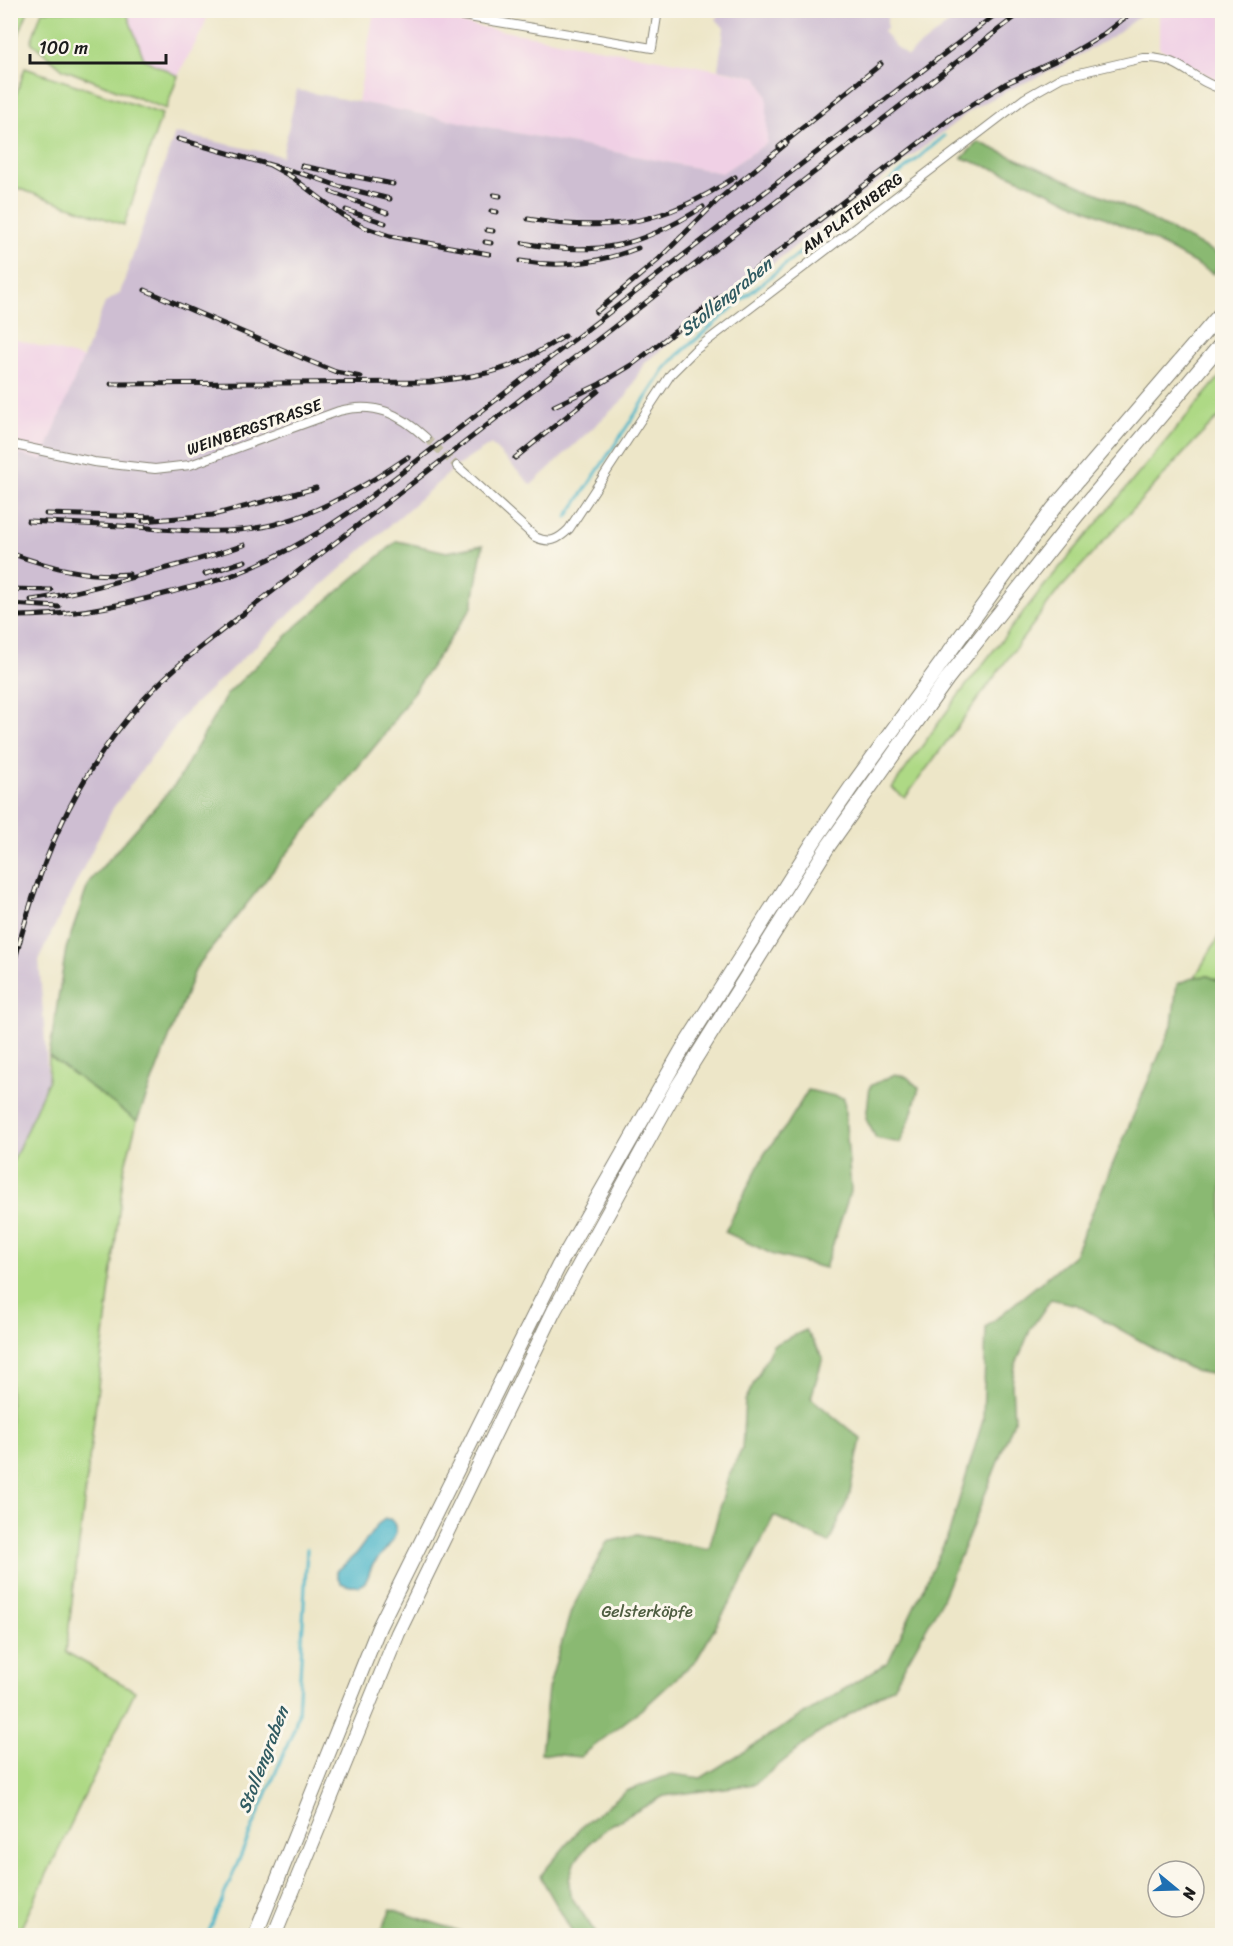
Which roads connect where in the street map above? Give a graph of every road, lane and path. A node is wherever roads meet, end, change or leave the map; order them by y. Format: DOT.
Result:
graph roads {
  1 [pos="427,10"];
  2 [pos="658,10"];
  3 [pos="1222,89"];
  4 [pos="1222,312"];
  5 [pos="1222,342"];
  6 [pos="426,438"];
  7 [pos="10,444"];
  8 [pos="457,466"];
  9 [pos="255,1935"];
  10 [pos="274,1935"];
  1 -- 2 [label="street"];
  3 -- 8 [label="street, AM PLATENBERG"];
  4 -- 9 [label="highway"];
  5 -- 10 [label="highway"];
  6 -- 7 [label="street, WEINBERGSTRASSE"];
}
